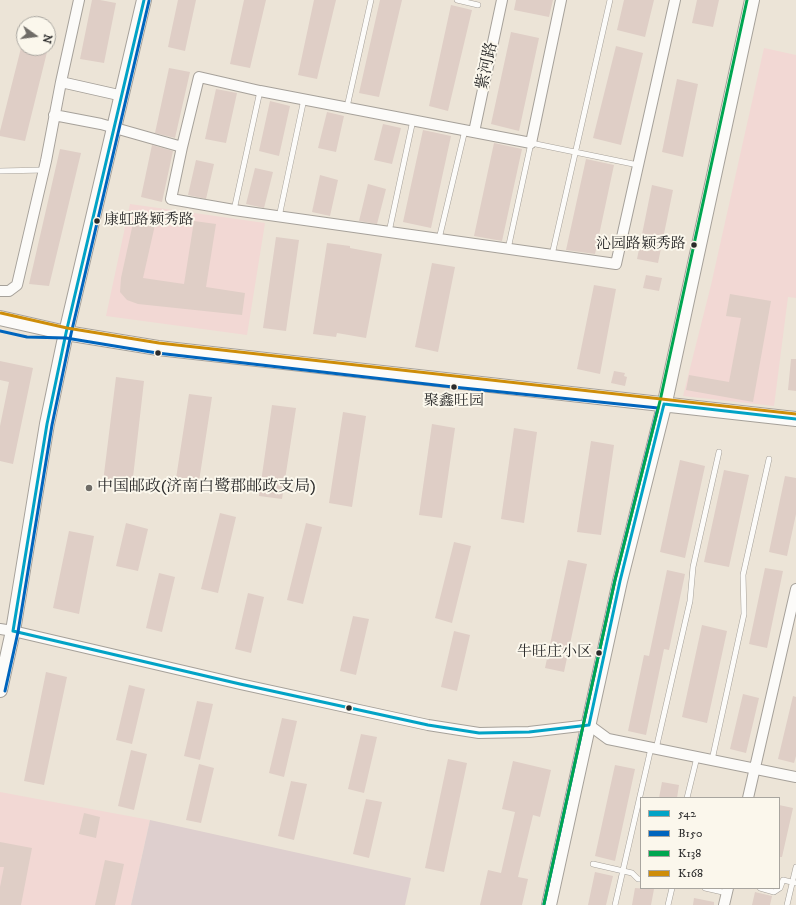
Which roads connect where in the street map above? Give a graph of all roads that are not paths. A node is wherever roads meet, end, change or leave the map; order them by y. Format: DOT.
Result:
graph roads {
  1 [pos="79,0"];
  2 [pos="144,0"];
  3 [pos="371,0"];
  4 [pos="457,0"];
  5 [pos="502,0"];
  6 [pos="561,0"];
  7 [pos="610,0"];
  8 [pos="675,0"];
  9 [pos="752,0"];
  10 [pos="478,5"];
  11 [pos="61,82"];
  12 [pos="260,91"];
  13 [pos="122,96"];
  14 [pos="304,100"];
  15 [pos="346,107"];
  16 [pos="54,115"];
  17 [pos="413,120"];
  18 [pos="115,128"];
  19 [pos="469,131"];
  20 [pos="531,143"];
  21 [pos="182,147"];
  22 [pos="575,152"];
  23 [pos="638,165"];
  24 [pos="44,170"];
  25 [pos="0,171"];
  26 [pos="234,210"];
  27 [pos="279,217"];
  28 [pos="389,232"];
  29 [pos="439,238"];
  30 [pos="508,249"];
  31 [pos="552,255"];
  32 [pos="0,291"];
  33 [pos="0,318"];
  34 [pos="0,326"];
  35 [pos="66,333"];
  36 [pos="664,404"];
  37 [pos="796,420"];
  38 [pos="719,452"];
  39 [pos="769,459"];
  40 [pos="796,589"];
  41 [pos="6,630"];
  42 [pos="0,690"];
  43 [pos="589,725"];
  44 [pos="653,748"];
  45 [pos="697,757"];
  46 [pos="712,760"];
  47 [pos="755,769"];
  48 [pos="796,777"];
  49 [pos="641,797"];
  50 [pos="687,797"];
  51 [pos="748,797"];
  52 [pos="640,801"];
  53 [pos="593,864"];
  54 [pos="796,867"];
  55 [pos="623,871"];
  56 [pos="640,879"];
  57 [pos="794,883"];
  58 [pos="780,888"];
  59 [pos="672,889"];
  60 [pos="712,889"];
  61 [pos="764,889"];
  62 [pos="778,889"];
  63 [pos="727,891"];
  64 [pos="549,905"];
  65 [pos="615,905"];
  66 [pos="668,905"];
  67 [pos="724,905"];
  68 [pos="787,905"];
  1 -- 11 [label="street"];
  2 -- 13 [label="main road"];
  3 -- 15 [label="lane"];
  4 -- 10 [label="lane"];
  5 -- 19 [label="street, 紫河路"];
  6 -- 20 [label="street"];
  7 -- 22 [label="lane"];
  8 -- 23 [label="street"];
  9 -- 36 [label="main road"];
  11 -- 13 [label="street"];
  11 -- 16 [label="street"];
  12 -- 14 [label="street"];
  12 -- 21 [label="street"];
  12 -- 26 [label="lane"];
  13 -- 18 [label="main road"];
  14 -- 15 [label="street"];
  14 -- 27 [label="lane"];
  15 -- 17 [label="street"];
  16 -- 18 [label="street"];
  16 -- 24 [label="street"];
  17 -- 19 [label="street"];
  17 -- 28 [label="lane"];
  18 -- 21 [label="street"];
  18 -- 35 [label="main road"];
  19 -- 20 [label="street"];
  19 -- 29 [label="lane"];
  20 -- 22 [label="lane"];
  20 -- 30 [label="lane"];
  21 -- 26 [label="street"];
  22 -- 23 [label="lane"];
  22 -- 31 [label="lane"];
  23 -- 31 [label="street"];
  24 -- 25 [label="lane"];
  24 -- 32 [label="street"];
  26 -- 27 [label="street"];
  27 -- 28 [label="street"];
  28 -- 29 [label="street"];
  29 -- 30 [label="street"];
  30 -- 31 [label="street"];
  33 -- 35 [label="main road"];
  34 -- 35 [label="main road"];
  35 -- 36 [label="main road"];
  35 -- 41 [label="main road"];
  36 -- 37 [label="main road"];
  36 -- 43 [label="main road"];
  38 -- 44 [label="lane"];
  39 -- 46 [label="lane"];
  40 -- 47 [label="street"];
  41 -- 42 [label="main road"];
  41 -- 43 [label="street"];
  43 -- 44 [label="street"];
  43 -- 64 [label="main road"];
  44 -- 45 [label="street"];
  44 -- 49 [label="lane"];
  45 -- 46 [label="street"];
  45 -- 50 [label="lane"];
  46 -- 47 [label="street"];
  47 -- 48 [label="street"];
  47 -- 51 [label="street"];
  52 -- 55 [label="lane"];
  53 -- 55 [label="lane"];
  54 -- 57 [label="lane"];
  55 -- 56 [label="lane"];
  55 -- 65 [label="lane"];
  57 -- 58 [label="lane"];
  57 -- 68 [label="lane"];
  59 -- 66 [label="lane"];
  60 -- 63 [label="lane"];
  61 -- 62 [label="lane"];
  63 -- 67 [label="street"];
}
